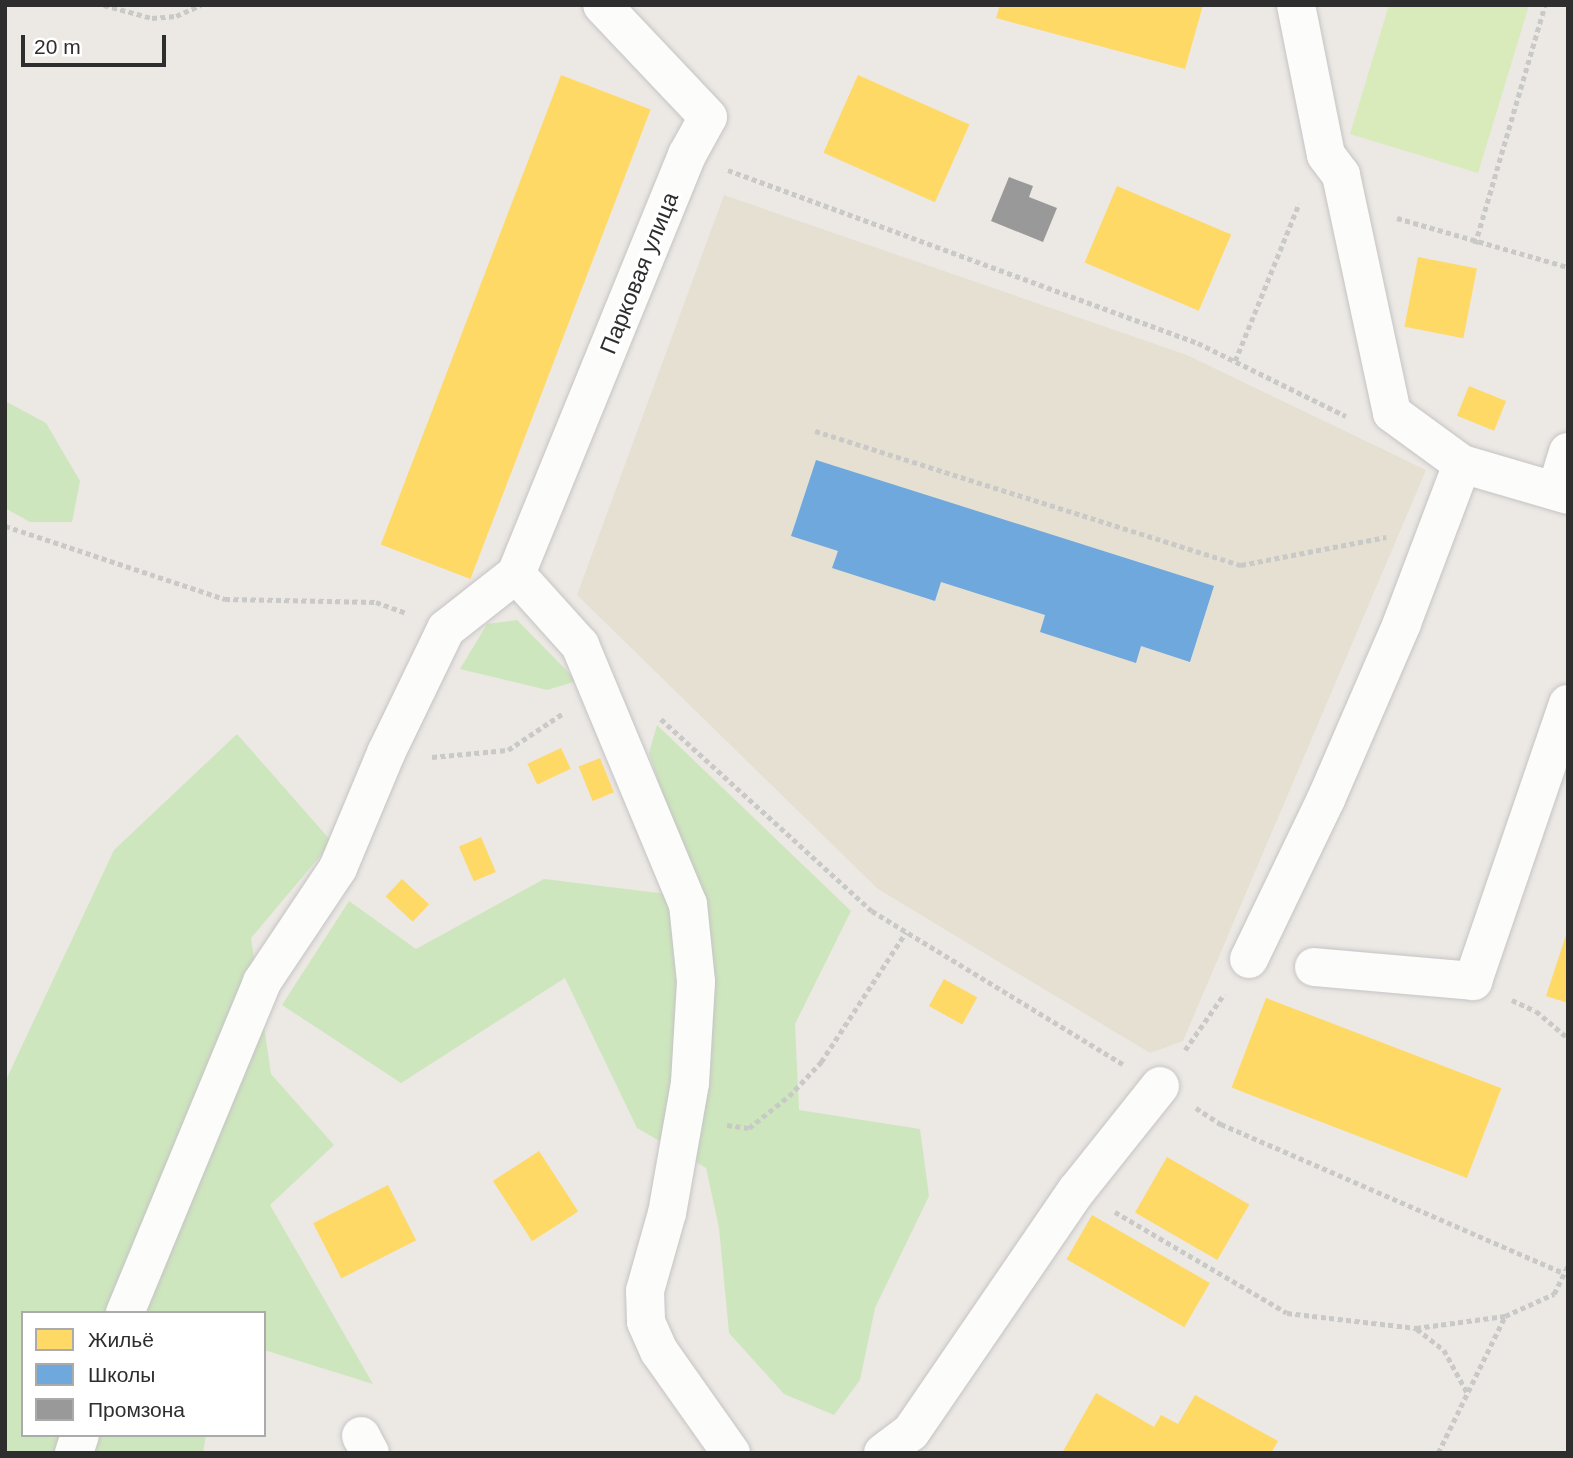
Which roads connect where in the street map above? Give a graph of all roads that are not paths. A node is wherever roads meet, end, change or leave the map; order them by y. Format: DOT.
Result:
graph roads {
  1 [pos="602,5"];
  2 [pos="1296,5"];
  3 [pos="1568,452"];
  4 [pos="1462,464"];
  5 [pos="1562,493"];
  6 [pos="516,574"];
  7 [pos="1568,704"];
  8 [pos="1249,958"];
  9 [pos="1314,968"];
  10 [pos="1160,1086"];
  11 [pos="126,1311"];
  12 [pos="731,1453"];
  13 [pos="883,1453"];
  1 -- 6 [label="street, Парковая улица"];
  2 -- 4 [label="street"];
  3 -- 5 [label="street"];
  4 -- 5 [label="street"];
  4 -- 8 [label="street"];
  6 -- 11 [label="street"];
  6 -- 12 [label="street"];
  7 -- 9 [label="street"];
  10 -- 13 [label="street"];
}
